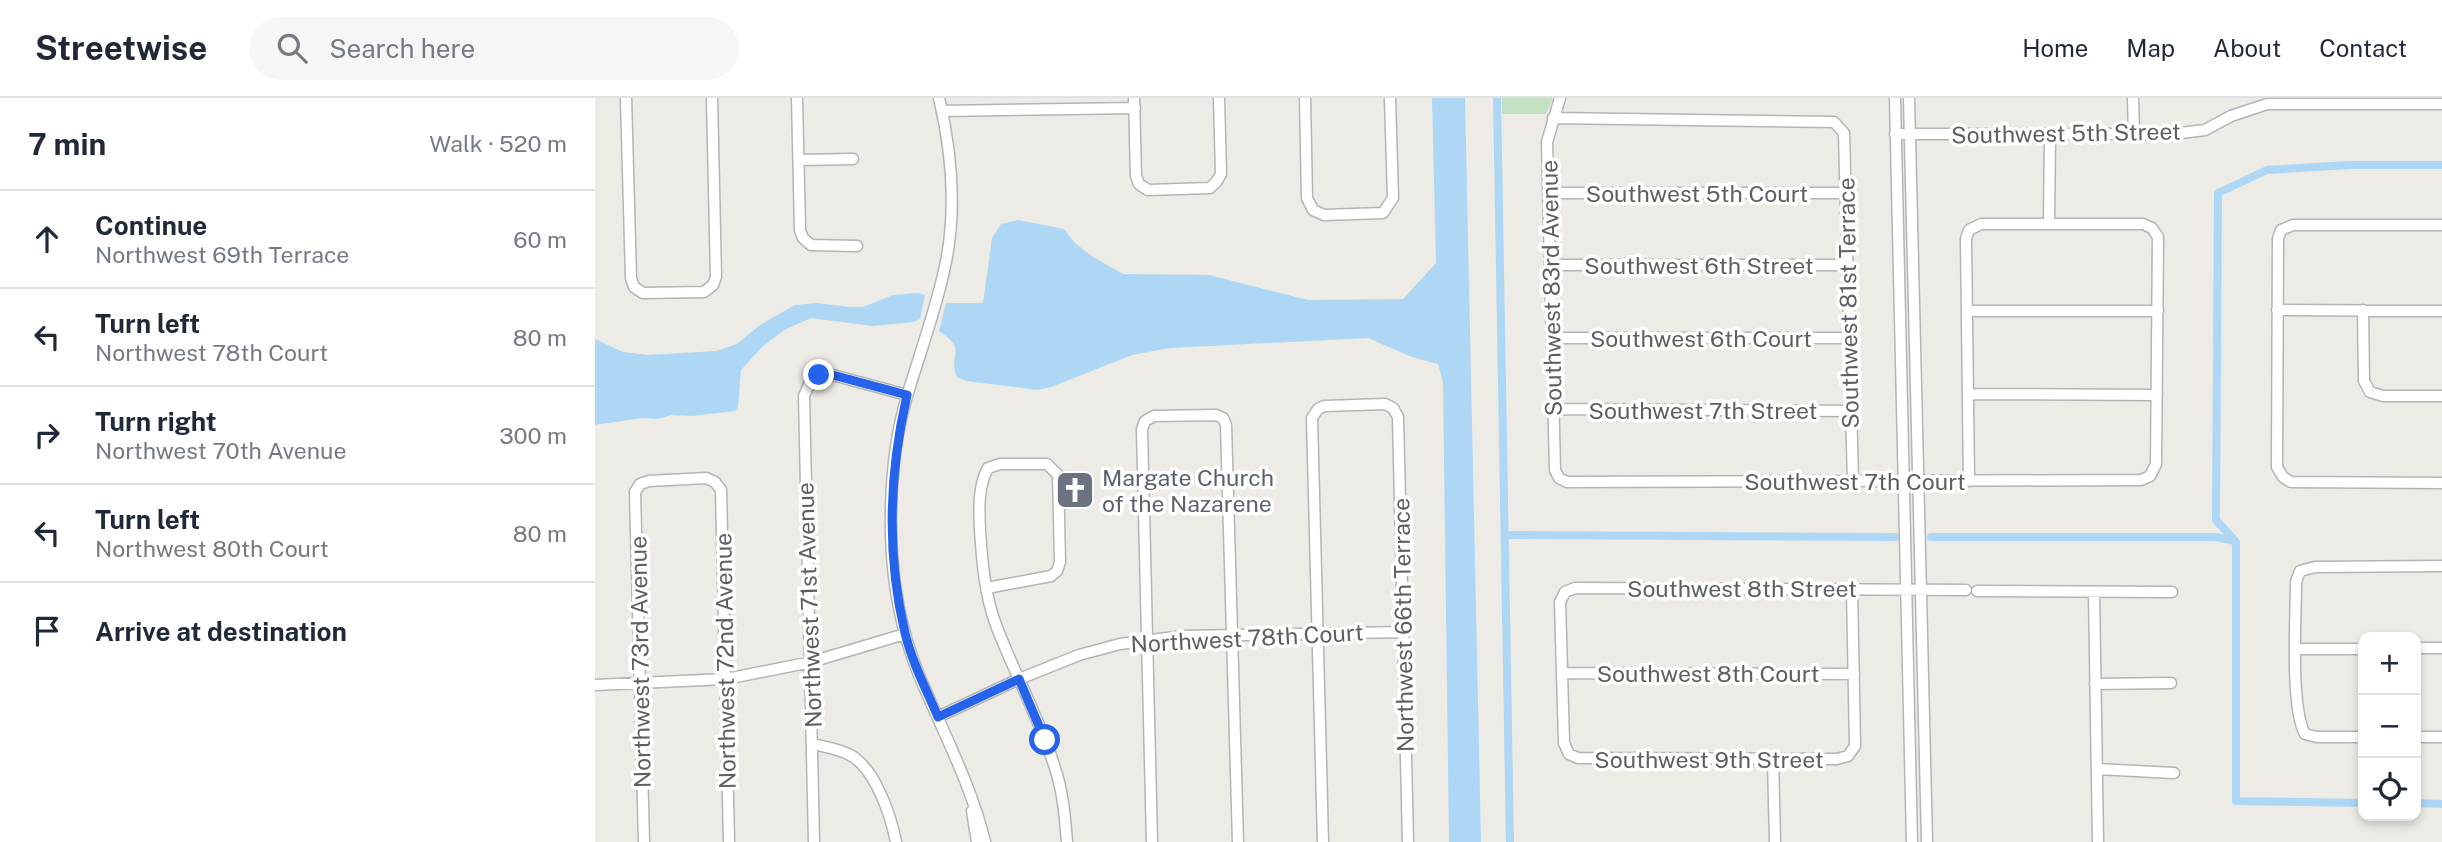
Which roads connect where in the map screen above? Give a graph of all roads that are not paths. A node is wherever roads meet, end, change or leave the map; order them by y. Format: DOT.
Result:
graph roads {
  1 [pos="626,98"];
  2 [pos="712,98"];
  3 [pos="797,98"];
  4 [pos="939,98"];
  5 [pos="1219,98"];
  6 [pos="1305,98"];
  7 [pos="1390,98"];
  8 [pos="1560,98"];
  9 [pos="1895,98"];
  10 [pos="1909,98"];
  11 [pos="2133,98"];
  12 [pos="2389,100"];
  13 [pos="1135,103"];
  14 [pos="2442,104"];
  15 [pos="942,111"];
  16 [pos="1553,118"];
  17 [pos="1895,134"];
  18 [pos="2134,134"];
  19 [pos="1910,135"];
  20 [pos="2050,135"];
  21 [pos="853,159"];
  22 [pos="799,160"];
  23 [pos="1549,193"];
  24 [pos="1845,193"];
  25 [pos="2049,224"];
  26 [pos="2442,225"];
  27 [pos="857,246"];
  28 [pos="1550,265"];
  29 [pos="1847,265"];
  30 [pos="2277,310"];
  31 [pos="2363,310"];
  32 [pos="1968,311"];
  33 [pos="2158,311"];
  34 [pos="2442,311"];
  35 [pos="1553,338"];
  36 [pos="1850,338"];
  37 [pos="1968,394"];
  38 [pos="907,395"];
  39 [pos="2157,395"];
  40 [pos="2442,396"];
  41 [pos="1554,409"];
  42 [pos="1851,411"];
  43 [pos="1559,478"];
  44 [pos="1918,481"];
  45 [pos="1969,481"];
  46 [pos="1853,482"];
  47 [pos="1904,482"];
  48 [pos="2442,483"];
  49 [pos="640,484"];
  50 [pos="2442,566"];
  51 [pos="987,588"];
  52 [pos="1906,588"];
  53 [pos="1852,589"];
  54 [pos="1921,590"];
  55 [pos="2094,592"];
  56 [pos="2172,592"];
  57 [pos="1318,632"];
  58 [pos="1403,632"];
  59 [pos="905,634"];
  60 [pos="1232,635"];
  61 [pos="1147,639"];
  62 [pos="2442,648"];
  63 [pos="2297,649"];
  64 [pos="2358,649"];
  65 [pos="2421,649"];
  66 [pos="811,662"];
  67 [pos="1562,673"];
  68 [pos="1854,674"];
  69 [pos="726,679"];
  70 [pos="1019,679"];
  71 [pos="2171,683"];
  72 [pos="641,684"];
  73 [pos="2095,684"];
  74 [pos="595,685"];
  75 [pos="938,717"];
  76 [pos="2358,737"];
  77 [pos="2421,737"];
  78 [pos="2442,737"];
  79 [pos="813,744"];
  80 [pos="1773,759"];
  81 [pos="2097,769"];
  82 [pos="2174,773"];
  83 [pos="971,796"];
  84 [pos="644,842"];
  85 [pos="729,842"];
  86 [pos="814,842"];
  87 [pos="896,842"];
  88 [pos="977,842"];
  89 [pos="985,842"];
  90 [pos="1067,842"];
  91 [pos="1152,842"];
  92 [pos="1238,842"];
  93 [pos="1323,842"];
  94 [pos="1408,842"];
  95 [pos="1775,842"];
  96 [pos="1912,842"];
  97 [pos="1927,842"];
  98 [pos="2098,842"];
  1 -- 2 [label="street"];
  3 -- 22 [label="street"];
  4 -- 15 [label="street"];
  5 -- 13 [label="street"];
  6 -- 7 [label="street"];
  8 -- 16 [label="street, Southwest 83rd Avenue"];
  9 -- 17 [label="street"];
  10 -- 19 [label="street"];
  11 -- 18 [label="street"];
  12 -- 14 [label="street, Southwest 5th Street"];
  12 -- 18 [label="street, Southwest 5th Street"];
  13 -- 15 [label="street"];
  15 -- 38 [label="street"];
  16 -- 23 [label="street, Southwest 83rd Avenue"];
  16 -- 24 [label="street, Southwest 81st Terrace"];
  17 -- 19 [label="street, Southwest 5th Street"];
  17 -- 47 [label="street"];
  18 -- 20 [label="street, Southwest 5th Street"];
  19 -- 20 [label="street, Southwest 5th Street"];
  19 -- 44 [label="street"];
  20 -- 25 [label="street"];
  21 -- 22 [label="street"];
  22 -- 27 [label="street"];
  23 -- 24 [label="street, Southwest 5th Court"];
  23 -- 28 [label="street, Southwest 83rd Avenue"];
  24 -- 29 [label="street, Southwest 81st Terrace"];
  25 -- 32 [label="street"];
  25 -- 33 [label="street"];
  26 -- 30 [label="street"];
  28 -- 29 [label="street, Southwest 6th Street"];
  28 -- 35 [label="street, Southwest 83rd Avenue"];
  29 -- 36 [label="street, Southwest 81st Terrace"];
  30 -- 31 [label="street"];
  30 -- 48 [label="street"];
  31 -- 34 [label="street"];
  31 -- 40 [label="street"];
  32 -- 33 [label="street"];
  32 -- 37 [label="street"];
  33 -- 39 [label="street"];
  35 -- 36 [label="street, Southwest 6th Court"];
  35 -- 41 [label="street, Southwest 83rd Avenue"];
  36 -- 42 [label="street, Southwest 81st Terrace"];
  37 -- 39 [label="street"];
  37 -- 45 [label="street"];
  38 -- 59 [label="street"];
  38 -- 66 [label="street, Northwest 71st Avenue"];
  39 -- 45 [label="street, Southwest 7th Court"];
  41 -- 42 [label="street, Southwest 7th Street"];
  41 -- 43 [label="street, Southwest 83rd Avenue"];
  42 -- 46 [label="street, Southwest 81st Terrace"];
  43 -- 46 [label="street, Southwest 7th Court"];
  44 -- 45 [label="street, Southwest 7th Court"];
  44 -- 47 [label="street, Southwest 7th Court"];
  44 -- 54 [label="street"];
  46 -- 47 [label="street, Southwest 7th Court"];
  47 -- 52 [label="street"];
  49 -- 69 [label="street, Northwest 72nd Avenue"];
  49 -- 72 [label="street, Northwest 73rd Avenue"];
  50 -- 63 [label="street"];
  51 -- 51 [label="street"];
  51 -- 70 [label="street"];
  52 -- 53 [label="street, Southwest 8th Street"];
  52 -- 54 [label="street, Southwest 8th Street"];
  52 -- 96 [label="street"];
  53 -- 67 [label="street, Southwest 8th Street"];
  53 -- 68 [label="street"];
  54 -- 55 [label="street, Southwest 8th Street"];
  54 -- 97 [label="street"];
  55 -- 56 [label="street, Southwest 8th Street"];
  55 -- 73 [label="street"];
  57 -- 58 [label="street, Northwest 78th Court"];
  57 -- 58 [label="street, Northwest 66th Terrace"];
  57 -- 60 [label="street, Northwest 78th Court"];
  57 -- 93 [label="street"];
  58 -- 94 [label="street, Northwest 66th Terrace"];
  59 -- 66 [label="street"];
  59 -- 75 [label="street"];
  60 -- 61 [label="street, Northwest 78th Court"];
  60 -- 61 [label="street"];
  60 -- 92 [label="street"];
  61 -- 70 [label="street, Northwest 78th Court"];
  61 -- 91 [label="street"];
  62 -- 65 [label="street"];
  63 -- 64 [label="street"];
  63 -- 76 [label="street"];
  66 -- 69 [label="street"];
  66 -- 79 [label="street, Northwest 71st Avenue"];
  67 -- 68 [label="street, Southwest 8th Court"];
  67 -- 80 [label="street, Southwest 9th Street"];
  68 -- 80 [label="street, Southwest 9th Street"];
  69 -- 72 [label="street"];
  69 -- 85 [label="street, Northwest 72nd Avenue"];
  70 -- 75 [label="street, Northwest 78th Court"];
  70 -- 90 [label="street"];
  71 -- 73 [label="street"];
  72 -- 74 [label="street"];
  72 -- 84 [label="street, Northwest 73rd Avenue"];
  73 -- 81 [label="street"];
  75 -- 83 [label="street"];
  77 -- 78 [label="street"];
  79 -- 86 [label="street, Northwest 71st Avenue"];
  79 -- 87 [label="street"];
  80 -- 95 [label="street"];
  81 -- 82 [label="street"];
  81 -- 98 [label="street"];
  83 -- 88 [label="street"];
  83 -- 89 [label="street"];
}
